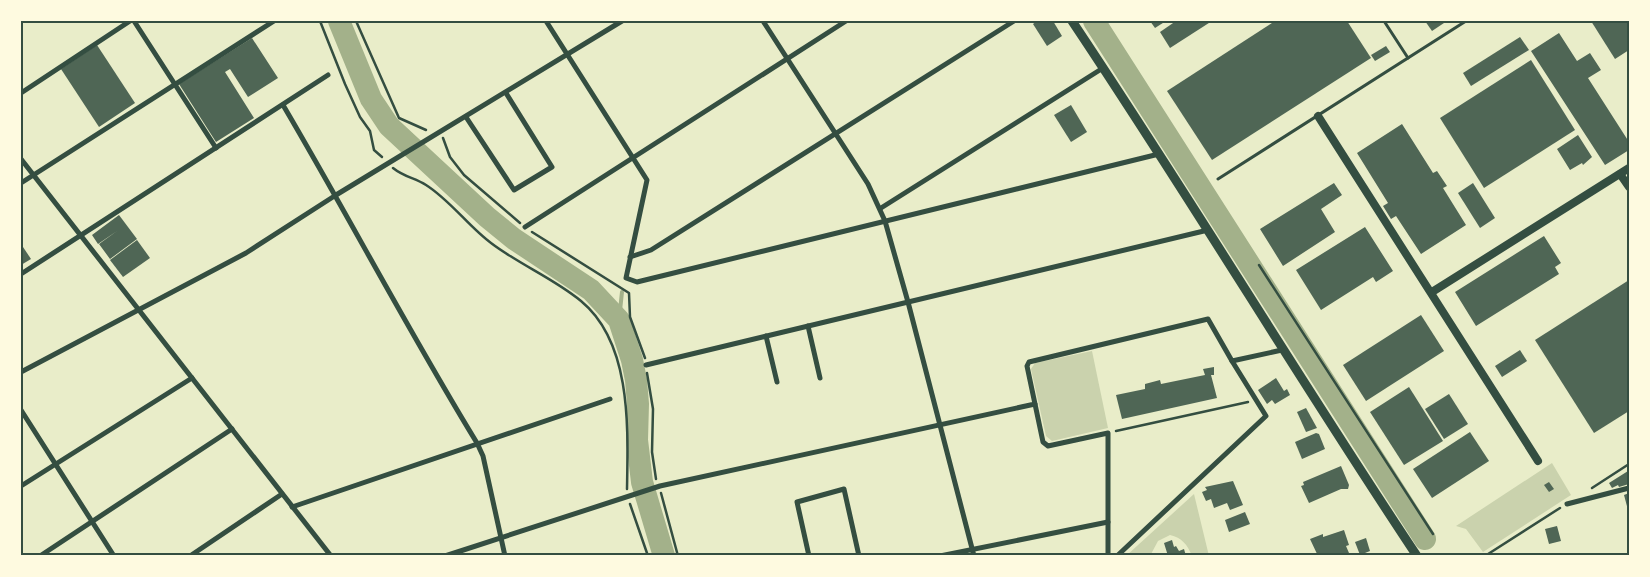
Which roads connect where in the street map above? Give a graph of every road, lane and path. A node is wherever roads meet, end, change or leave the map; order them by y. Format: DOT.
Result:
graph roads {
  1 [pos="130,21"];
  2 [pos="134,21"];
  3 [pos="274,21"];
  4 [pos="320,21"];
  5 [pos="356,21"];
  6 [pos="546,21"];
  7 [pos="622,21"];
  8 [pos="764,21"];
  9 [pos="846,21"];
  10 [pos="1014,21"];
  11 [pos="1072,21"];
  12 [pos="1384,21"];
  13 [pos="1466,21"];
  14 [pos="568,56"];
  15 [pos="1408,58"];
  16 [pos="788,59"];
  17 [pos="1103,68"];
  18 [pos="328,75"];
  19 [pos="175,85"];
  20 [pos="21,93"];
  21 [pos="506,93"];
  22 [pos="283,105"];
  23 [pos="1318,116"];
  24 [pos="466,117"];
  25 [pos="442,133"];
  26 [pos="836,134"];
  27 [pos="216,148"];
  28 [pos="1159,154"];
  29 [pos="633,158"];
  30 [pos="21,159"];
  31 [pos="390,162"];
  32 [pos="1629,168"];
  33 [pos="1620,174"];
  34 [pos="34,176"];
  35 [pos="1218,179"];
  36 [pos="21,183"];
  37 [pos="1629,187"];
  38 [pos="336,195"];
  39 [pos="881,208"];
  40 [pos="885,221"];
  41 [pos="525,227"];
  42 [pos="1208,230"];
  43 [pos="80,237"];
  44 [pos="630,257"];
  45 [pos="1259,264"];
  46 [pos="21,274"];
  47 [pos="1432,292"];
  48 [pos="908,302"];
  49 [pos="138,310"];
  50 [pos="808,326"];
  51 [pos="766,336"];
  52 [pos="1282,350"];
  53 [pos="1232,361"];
  54 [pos="646,365"];
  55 [pos="21,372"];
  56 [pos="192,378"];
  57 [pos="820,378"];
  58 [pos="777,382"];
  59 [pos="610,398"];
  60 [pos="1256,400"];
  61 [pos="1035,404"];
  62 [pos="21,410"];
  63 [pos="939,426"];
  64 [pos="232,429"];
  65 [pos="1108,433"];
  66 [pos="477,443"];
  67 [pos="1538,461"];
  68 [pos="55,463"];
  69 [pos="1629,464"];
  70 [pos="21,486"];
  71 [pos="658,486"];
  72 [pos="1629,488"];
  73 [pos="1590,489"];
  74 [pos="282,494"];
  75 [pos="630,496"];
  76 [pos="1567,504"];
  77 [pos="292,507"];
  78 [pos="92,522"];
  79 [pos="1108,522"];
  80 [pos="1433,534"];
  81 [pos="501,539"];
  82 [pos="972,549"];
  83 [pos="40,556"];
  84 [pos="114,556"];
  85 [pos="190,556"];
  86 [pos="331,556"];
  87 [pos="444,556"];
  88 [pos="505,556"];
  89 [pos="648,556"];
  90 [pos="678,556"];
  91 [pos="808,556"];
  92 [pos="859,556"];
  93 [pos="940,556"];
  94 [pos="974,556"];
  95 [pos="1108,556"];
  96 [pos="1118,556"];
  97 [pos="1417,556"];
  98 [pos="1486,556"];
  1 -- 20 [label="street"];
  2 -- 19 [label="street"];
  3 -- 19 [label="street"];
  4 -- 31 [label="path"];
  5 -- 25 [label="path"];
  6 -- 14 [label="street"];
  7 -- 14 [label="street"];
  8 -- 16 [label="street"];
  9 -- 16 [label="street"];
  10 -- 26 [label="street"];
  11 -- 17 [label="main road"];
  12 -- 15 [label="lane"];
  13 -- 15 [label="lane"];
  14 -- 21 [label="street"];
  14 -- 29 [label="street"];
  15 -- 23 [label="lane"];
  16 -- 26 [label="street"];
  16 -- 29 [label="street"];
  17 -- 28 [label="main road"];
  17 -- 39 [label="street"];
  18 -- 22 [label="street"];
  19 -- 27 [label="street"];
  19 -- 34 [label="street"];
  21 -- 24 [label="street"];
  21 -- 24 [label="street"];
  22 -- 27 [label="street"];
  22 -- 38 [label="street"];
  23 -- 35 [label="lane"];
  23 -- 47 [label="street"];
  24 -- 25 [label="street"];
  25 -- 31 [label="street"];
  25 -- 41 [label="path"];
  26 -- 39 [label="street"];
  26 -- 44 [label="street"];
  27 -- 43 [label="street"];
  28 -- 40 [label="street"];
  28 -- 42 [label="main road"];
  29 -- 41 [label="street"];
  29 -- 44 [label="street"];
  30 -- 34 [label="street"];
  31 -- 38 [label="street"];
  31 -- 75 [label="path"];
  32 -- 33 [label="street"];
  33 -- 37 [label="street"];
  33 -- 47 [label="street"];
  34 -- 36 [label="street"];
  34 -- 43 [label="street"];
  38 -- 49 [label="street"];
  38 -- 66 [label="street"];
  39 -- 40 [label="street"];
  40 -- 44 [label="street"];
  40 -- 48 [label="street"];
  41 -- 54 [label="path"];
  42 -- 48 [label="street"];
  42 -- 52 [label="main road"];
  43 -- 46 [label="street"];
  43 -- 49 [label="street"];
  45 -- 80 [label="path"];
  47 -- 67 [label="street"];
  48 -- 50 [label="street"];
  48 -- 63 [label="street"];
  49 -- 55 [label="street"];
  49 -- 56 [label="street"];
  50 -- 51 [label="street"];
  50 -- 57 [label="street"];
  51 -- 54 [label="street"];
  51 -- 58 [label="street"];
  52 -- 53 [label="street"];
  52 -- 97 [label="main road"];
  53 -- 60 [label="street"];
  53 -- 61 [label="street"];
  54 -- 71 [label="path"];
  56 -- 64 [label="street"];
  56 -- 68 [label="street"];
  59 -- 66 [label="street"];
  60 -- 65 [label="path"];
  60 -- 96 [label="street"];
  61 -- 63 [label="street"];
  61 -- 65 [label="street"];
  62 -- 68 [label="street"];
  63 -- 71 [label="street"];
  63 -- 82 [label="street"];
  64 -- 74 [label="street"];
  64 -- 78 [label="street"];
  65 -- 79 [label="street"];
  66 -- 77 [label="street"];
  66 -- 81 [label="street"];
  68 -- 70 [label="street"];
  68 -- 78 [label="street"];
  69 -- 73 [label="path"];
  71 -- 75 [label="street"];
  71 -- 90 [label="path"];
  72 -- 76 [label="street"];
  74 -- 77 [label="street"];
  74 -- 85 [label="street"];
  75 -- 81 [label="street"];
  75 -- 89 [label="path"];
  76 -- 98 [label="path"];
  77 -- 86 [label="street"];
  78 -- 83 [label="street"];
  78 -- 84 [label="street"];
  79 -- 82 [label="street"];
  79 -- 95 [label="street"];
  81 -- 87 [label="street"];
  81 -- 88 [label="street"];
  82 -- 93 [label="street"];
  82 -- 94 [label="street"];
  91 -- 92 [label="street"];
}
